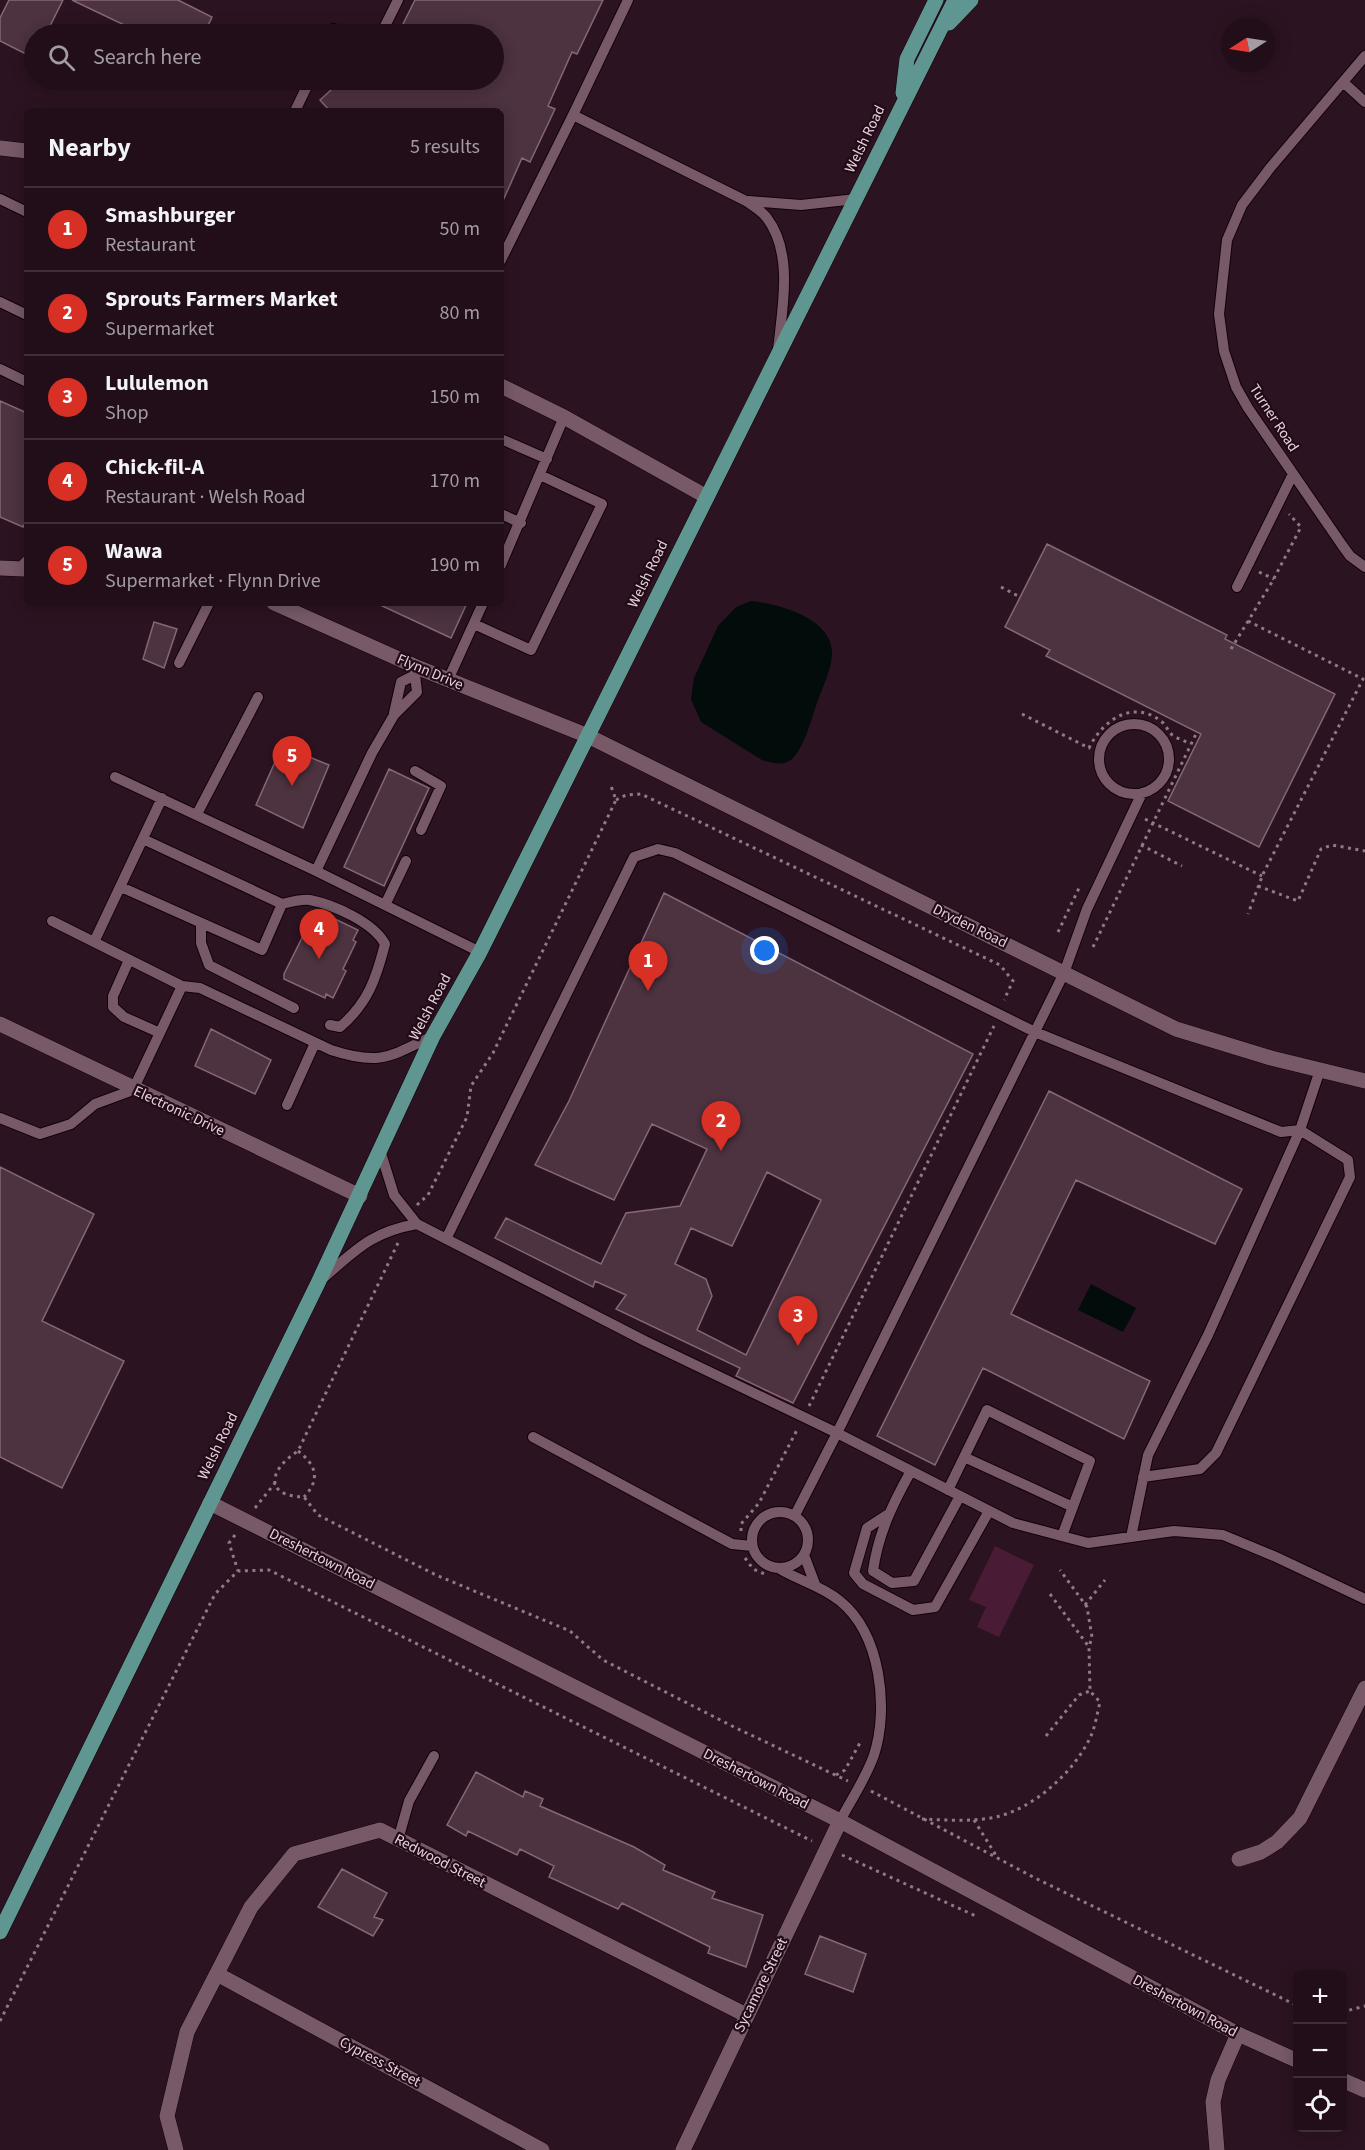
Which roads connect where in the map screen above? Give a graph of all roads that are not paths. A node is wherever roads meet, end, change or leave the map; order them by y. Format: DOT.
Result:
graph roads {
  1 [pos="398,0"];
  2 [pos="628,0"];
  3 [pos="936,0"];
  4 [pos="955,0"];
  5 [pos="971,0"];
  6 [pos="386,24"];
  7 [pos="937,36"];
  8 [pos="1365,56"];
  9 [pos="1343,82"];
  10 [pos="305,90"];
  11 [pos="1365,102"];
  12 [pos="902,105"];
  13 [pos="296,108"];
  14 [pos="573,115"];
  15 [pos="0,148"];
  16 [pos="24,151"];
  17 [pos="0,198"];
  18 [pos="856,199"];
  19 [pos="746,201"];
  20 [pos="24,210"];
  21 [pos="504,254"];
  22 [pos="0,302"];
  23 [pos="24,314"];
  24 [pos="777,356"];
  25 [pos="0,369"];
  26 [pos="24,381"];
  27 [pos="504,387"];
  28 [pos="564,417"];
  29 [pos="504,440"];
  30 [pos="547,459"];
  31 [pos="1293,474"];
  32 [pos="540,475"];
  33 [pos="707,497"];
  34 [pos="504,515"];
  35 [pos="521,523"];
  36 [pos="504,559"];
  37 [pos="1365,567"];
  38 [pos="0,568"];
  39 [pos="24,568"];
  40 [pos="1237,587"];
  41 [pos="208,606"];
  42 [pos="280,606"];
  43 [pos="482,606"];
  44 [pos="474,624"];
  45 [pos="179,663"];
  46 [pos="416,671"];
  47 [pos="448,680"];
  48 [pos="258,697"];
  49 [pos="394,714"];
  50 [pos="588,736"];
  51 [pos="415,771"];
  52 [pos="115,777"];
  53 [pos="1142,793"];
  54 [pos="162,798"];
  55 [pos="196,814"];
  56 [pos="421,830"];
  57 [pos="143,839"];
  58 [pos="406,861"];
  59 [pos="316,871"];
  60 [pos="121,887"];
  61 [pos="282,903"];
  62 [pos="385,906"];
  63 [pos="52,921"];
  64 [pos="201,923"];
  65 [pos="94,942"];
  66 [pos="480,952"];
  67 [pos="129,960"];
  68 [pos="1064,973"];
  69 [pos="182,986"];
  70 [pos="294,1008"];
  71 [pos="0,1024"];
  72 [pos="330,1025"];
  73 [pos="1035,1032"];
  74 [pos="160,1033"];
  75 [pos="433,1036"];
  76 [pos="315,1043"];
  77 [pos="1320,1070"];
  78 [pos="1365,1081"];
  79 [pos="133,1090"];
  80 [pos="287,1105"];
  81 [pos="0,1118"];
  82 [pos="1300,1130"];
  83 [pos="380,1150"];
  84 [pos="360,1196"];
  85 [pos="417,1224"];
  86 [pos="446,1239"];
  87 [pos="318,1283"];
  88 [pos="837,1433"];
  89 [pos="533,1437"];
  90 [pos="964,1457"];
  91 [pos="911,1471"];
  92 [pos="1143,1477"];
  93 [pos="948,1490"];
  94 [pos="960,1496"];
  95 [pos="210,1503"];
  96 [pos="1073,1507"];
  97 [pos="989,1511"];
  98 [pos="795,1515"];
  99 [pos="887,1515"];
  100 [pos="1062,1536"];
  101 [pos="1131,1537"];
  102 [pos="752,1546"];
  103 [pos="804,1555"];
  104 [pos="780,1569"];
  105 [pos="815,1584"];
  106 [pos="1365,1599"];
  107 [pos="1365,1688"];
  108 [pos="434,1756"];
  109 [pos="840,1821"];
  110 [pos="398,1840"];
  111 [pos="1239,1859"];
  112 [pos="4,1913"];
  113 [pos="0,1932"];
  114 [pos="217,1974"];
  115 [pos="746,2015"];
  116 [pos="1238,2034"];
  117 [pos="1293,2059"];
  118 [pos="1347,2082"];
  119 [pos="1365,2090"];
  120 [pos="176,2150"];
  121 [pos="542,2150"];
  122 [pos="682,2150"];
  123 [pos="1217,2150"];
  1 -- 6 [label="lane"];
  2 -- 14 [label="lane"];
  3 -- 12 [label="main road, Welsh Road"];
  4 -- 7 [label="main road, Welsh Road"];
  5 -- 7 [label="main road"];
  7 -- 12 [label="main road, Welsh Road"];
  8 -- 9 [label="lane, Turner Road"];
  9 -- 11 [label="lane"];
  9 -- 31 [label="lane, Turner Road"];
  10 -- 13 [label="lane"];
  12 -- 18 [label="main road, Welsh Road"];
  14 -- 19 [label="lane"];
  14 -- 21 [label="lane"];
  15 -- 16 [label="street"];
  17 -- 20 [label="lane"];
  18 -- 19 [label="lane"];
  18 -- 24 [label="main road, Welsh Road"];
  19 -- 24 [label="lane"];
  22 -- 23 [label="lane"];
  24 -- 33 [label="main road, Welsh Road"];
  25 -- 26 [label="lane"];
  27 -- 28 [label="street"];
  28 -- 30 [label="lane"];
  28 -- 33 [label="street"];
  29 -- 30 [label="lane"];
  30 -- 32 [label="lane"];
  31 -- 37 [label="lane, Turner Road"];
  31 -- 40 [label="lane"];
  32 -- 35 [label="lane"];
  32 -- 44 [label="lane"];
  33 -- 50 [label="main road, Welsh Road"];
  34 -- 35 [label="lane"];
  35 -- 36 [label="lane"];
  38 -- 39 [label="street"];
  41 -- 45 [label="lane"];
  42 -- 46 [label="street, Flynn Drive"];
  43 -- 44 [label="lane"];
  44 -- 47 [label="lane"];
  46 -- 47 [label="street, Flynn Drive"];
  46 -- 49 [label="lane"];
  46 -- 49 [label="lane"];
  47 -- 50 [label="street, Flynn Drive"];
  48 -- 55 [label="lane"];
  49 -- 59 [label="lane"];
  50 -- 66 [label="main road, Welsh Road"];
  50 -- 68 [label="street, Dryden Road"];
  51 -- 56 [label="lane"];
  52 -- 54 [label="lane"];
  53 -- 53 [label="lane"];
  53 -- 68 [label="lane"];
  54 -- 55 [label="lane"];
  54 -- 57 [label="lane"];
  55 -- 59 [label="lane"];
  57 -- 60 [label="lane"];
  57 -- 61 [label="lane"];
  58 -- 62 [label="lane"];
  59 -- 62 [label="lane"];
  60 -- 64 [label="lane"];
  60 -- 65 [label="lane"];
  61 -- 64 [label="lane"];
  61 -- 72 [label="lane"];
  62 -- 66 [label="lane"];
  63 -- 65 [label="lane"];
  64 -- 70 [label="lane"];
  65 -- 67 [label="lane"];
  66 -- 75 [label="main road, Welsh Road"];
  67 -- 69 [label="lane"];
  67 -- 74 [label="lane"];
  68 -- 73 [label="lane"];
  68 -- 77 [label="street, Dryden Road"];
  69 -- 74 [label="lane"];
  69 -- 76 [label="lane"];
  71 -- 79 [label="street, Electronic Drive"];
  73 -- 82 [label="lane"];
  73 -- 86 [label="lane"];
  73 -- 88 [label="lane"];
  74 -- 79 [label="lane"];
  75 -- 76 [label="lane"];
  75 -- 83 [label="main road, Welsh Road"];
  76 -- 80 [label="lane"];
  77 -- 78 [label="street, Dryden Road"];
  77 -- 82 [label="lane"];
  79 -- 81 [label="lane"];
  79 -- 84 [label="street, Electronic Drive"];
  82 -- 92 [label="lane"];
  82 -- 92 [label="lane"];
  83 -- 84 [label="main road, Welsh Road"];
  83 -- 85 [label="lane"];
  84 -- 87 [label="main road, Welsh Road"];
  85 -- 86 [label="lane"];
  85 -- 87 [label="lane"];
  86 -- 88 [label="lane"];
  87 -- 95 [label="main road, Welsh Road"];
  88 -- 91 [label="lane"];
  88 -- 98 [label="lane"];
  89 -- 102 [label="lane"];
  90 -- 93 [label="lane"];
  90 -- 96 [label="lane"];
  90 -- 96 [label="lane"];
  91 -- 93 [label="lane"];
  91 -- 99 [label="lane"];
  92 -- 101 [label="lane"];
  93 -- 94 [label="lane"];
  94 -- 97 [label="lane"];
  94 -- 99 [label="lane"];
  95 -- 109 [label="street, Dreshertown Road"];
  95 -- 112 [label="main road, Welsh Road"];
  96 -- 100 [label="lane"];
  97 -- 99 [label="lane"];
  97 -- 100 [label="lane"];
  98 -- 102 [label="lane"];
  98 -- 103 [label="lane"];
  100 -- 101 [label="lane"];
  101 -- 106 [label="lane"];
  102 -- 104 [label="lane"];
  103 -- 104 [label="lane"];
  103 -- 105 [label="lane"];
  104 -- 105 [label="lane"];
  105 -- 109 [label="lane"];
  107 -- 111 [label="street"];
  108 -- 110 [label="lane"];
  109 -- 115 [label="street, Sycamore Street"];
  109 -- 116 [label="street, Dreshertown Road"];
  110 -- 114 [label="street, Redwood Street"];
  110 -- 115 [label="street, Redwood Street"];
  112 -- 113 [label="main road, Welsh Road"];
  114 -- 120 [label="street, Redwood Street"];
  114 -- 121 [label="street, Cypress Street"];
  115 -- 122 [label="street, Sycamore Street"];
  116 -- 117 [label="street, Dreshertown Road"];
  116 -- 123 [label="street"];
  118 -- 119 [label="street"];
}
